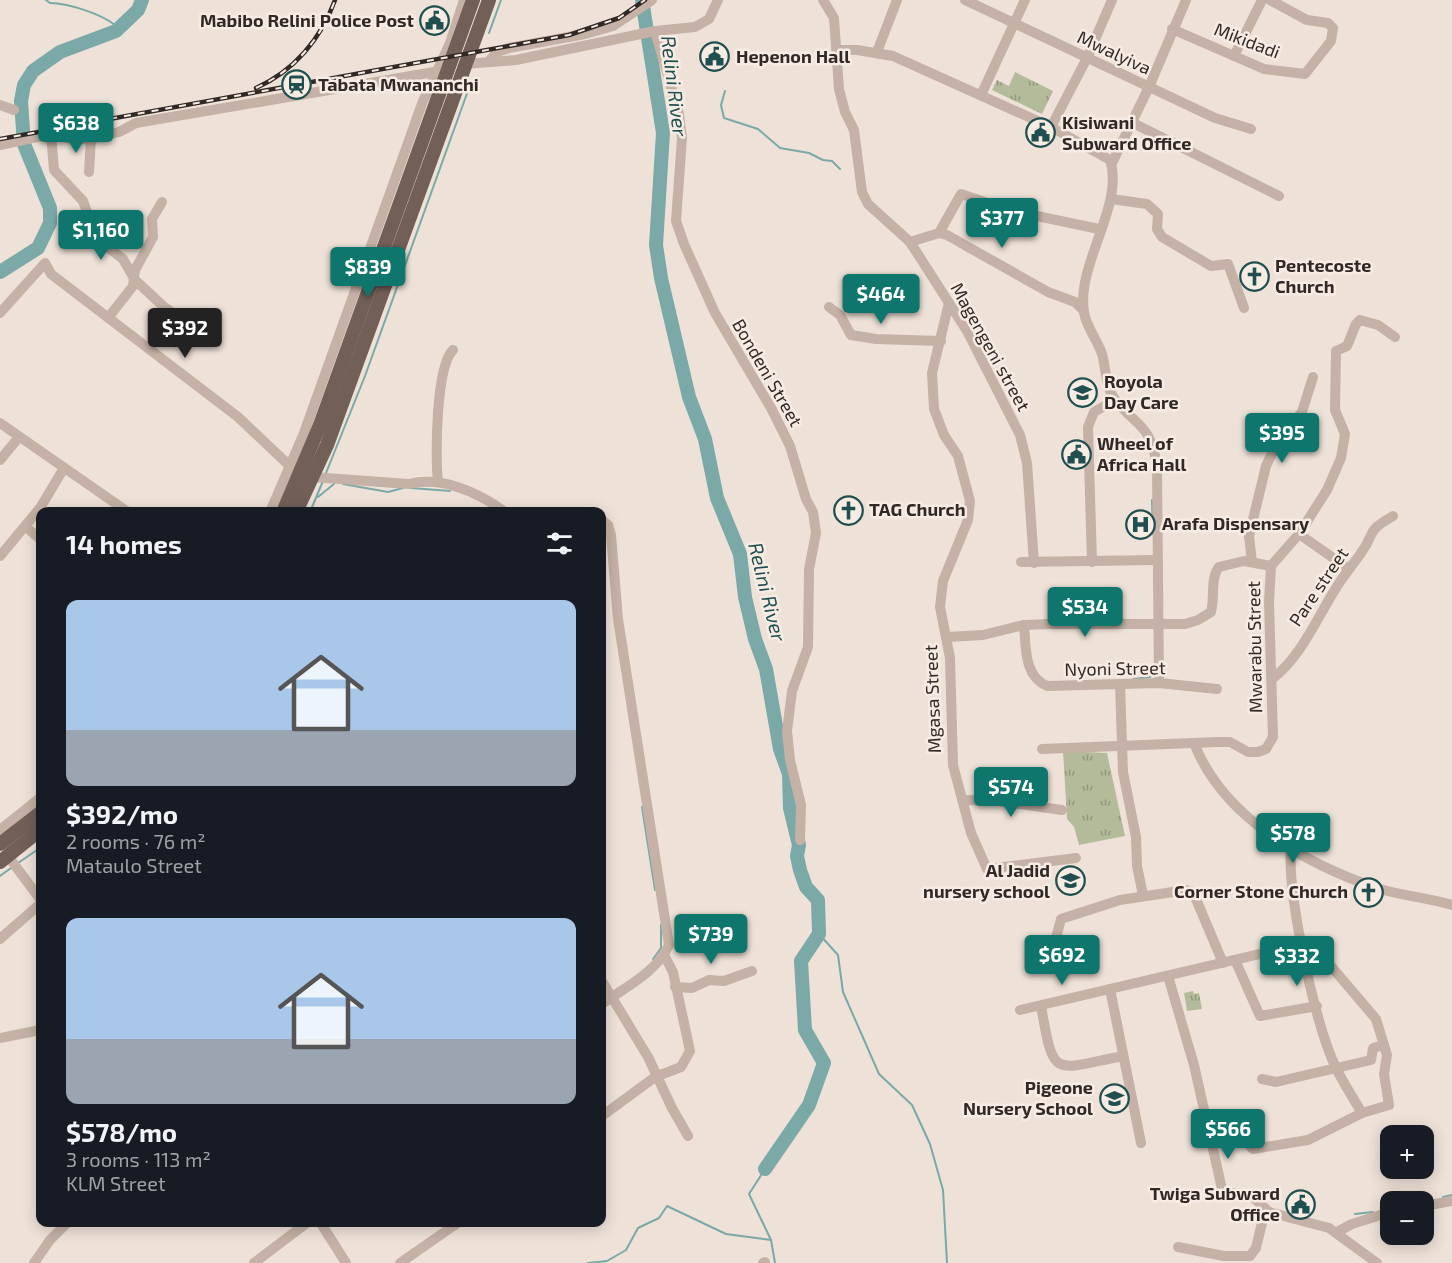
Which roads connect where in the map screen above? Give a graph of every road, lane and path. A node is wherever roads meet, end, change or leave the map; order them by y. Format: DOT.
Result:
graph roads {
  1 [pos="464,0"];
  2 [pos="473,0"];
  3 [pos="489,0"];
  4 [pos="652,0"];
  5 [pos="718,0"];
  6 [pos="897,0"];
  7 [pos="966,0"];
  8 [pos="1025,0"];
  9 [pos="1112,0"];
  10 [pos="1186,0"];
  11 [pos="1262,0"];
  12 [pos="1270,0"];
  13 [pos="829,2"];
  14 [pos="1014,24"];
  15 [pos="1172,29"];
  16 [pos="653,32"];
  17 [pos="837,50"];
  18 [pos="877,52"];
  19 [pos="1234,56"];
  20 [pos="1087,58"];
  21 [pos="489,62"];
  22 [pos="466,64"];
  23 [pos="442,71"];
  24 [pos="1149,87"];
  25 [pos="981,95"];
  26 [pos="0,105"];
  27 [pos="14,110"];
  28 [pos="1131,122"];
  29 [pos="1052,127"];
  30 [pos="1251,129"];
  31 [pos="46,135"];
  32 [pos="91,139"];
  33 [pos="0,145"];
  34 [pos="1112,163"];
  35 [pos="89,172"];
  36 [pos="1279,196"];
  37 [pos="1111,199"];
  38 [pos="162,202"];
  39 [pos="1099,229"];
  40 [pos="939,233"];
  41 [pos="910,242"];
  42 [pos="135,280"];
  43 [pos="949,303"];
  44 [pos="829,307"];
  45 [pos="1244,309"];
  46 [pos="1083,310"];
  47 [pos="0,313"];
  48 [pos="108,318"];
  49 [pos="199,326"];
  50 [pos="1395,337"];
  51 [pos="941,341"];
  52 [pos="453,350"];
  53 [pos="1313,376"];
  54 [pos="1115,399"];
  55 [pos="0,423"];
  56 [pos="19,437"];
  57 [pos="0,460"];
  58 [pos="64,468"];
  59 [pos="301,473"];
  60 [pos="438,482"];
  61 [pos="39,507"];
  62 [pos="121,507"];
  63 [pos="274,507"];
  64 [pos="285,507"];
  65 [pos="297,507"];
  66 [pos="495,507"];
  67 [pos="36,511"];
  68 [pos="1393,516"];
  69 [pos="606,523"];
  70 [pos="26,527"];
  71 [pos="1299,534"];
  72 [pos="36,536"];
  73 [pos="0,556"];
  74 [pos="1157,560"];
  75 [pos="1021,562"];
  76 [pos="1092,562"];
  77 [pos="1252,562"];
  78 [pos="1034,563"];
  79 [pos="1271,566"];
  80 [pos="1349,569"];
  81 [pos="1159,622"];
  82 [pos="1024,626"];
  83 [pos="947,637"];
  84 [pos="1272,679"];
  85 [pos="1159,683"];
  86 [pos="1120,686"];
  87 [pos="1216,689"];
  88 [pos="1194,743"];
  89 [pos="1123,746"];
  90 [pos="1042,749"];
  91 [pos="963,800"];
  92 [pos="36,801"];
  93 [pos="1062,810"];
  94 [pos="36,816"];
  95 [pos="0,830"];
  96 [pos="36,833"];
  97 [pos="800,840"];
  98 [pos="0,844"];
  99 [pos="1291,847"];
  100 [pos="1076,858"];
  101 [pos="4,859"];
  102 [pos="36,895"];
  103 [pos="1143,896"];
  104 [pos="1452,905"];
  105 [pos="36,908"];
  106 [pos="1056,938"];
  107 [pos="0,939"];
  108 [pos="1302,944"];
  109 [pos="664,955"];
  110 [pos="1306,959"];
  111 [pos="1235,960"];
  112 [pos="1223,963"];
  113 [pos="752,971"];
  114 [pos="1168,976"];
  115 [pos="675,987"];
  116 [pos="1110,989"];
  117 [pos="606,1001"];
  118 [pos="1041,1006"];
  119 [pos="1317,1006"];
  120 [pos="1020,1010"];
  121 [pos="36,1031"];
  122 [pos="0,1038"];
  123 [pos="1384,1045"];
  124 [pos="1123,1056"];
  125 [pos="1373,1059"];
  126 [pos="1335,1067"];
  127 [pos="1384,1074"];
  128 [pos="655,1077"];
  129 [pos="1262,1079"];
  130 [pos="606,1113"];
  131 [pos="1362,1113"];
  132 [pos="1208,1134"];
  133 [pos="688,1136"];
  134 [pos="1141,1143"];
  135 [pos="1452,1201"];
  136 [pos="1434,1204"];
  137 [pos="1265,1210"];
  138 [pos="1380,1215"];
  139 [pos="63,1227"];
  140 [pos="301,1227"];
  141 [pos="323,1227"];
  142 [pos="452,1227"];
  143 [pos="1336,1232"];
  144 [pos="1178,1247"];
  145 [pos="34,1263"];
  146 [pos="254,1263"];
  147 [pos="346,1263"];
  148 [pos="400,1263"];
  149 [pos="1377,1263"];
  1 -- 23 [label="street"];
  2 -- 23 [label="main road"];
  3 -- 22 [label="main road"];
  4 -- 21 [label="street"];
  5 -- 16 [label="street"];
  6 -- 18 [label="street"];
  7 -- 14 [label="street, Mwalyiva"];
  8 -- 14 [label="street"];
  9 -- 20 [label="street"];
  10 -- 15 [label="street"];
  11 -- 19 [label="street"];
  12 -- 19 [label="street, Mikidadi"];
  13 -- 17 [label="street, Magengeni street"];
  14 -- 20 [label="street, Mwalyiva"];
  14 -- 25 [label="street"];
  15 -- 19 [label="street, Mikidadi"];
  15 -- 24 [label="street"];
  16 -- 21 [label="street"];
  16 -- 97 [label="street, Bondeni Street"];
  17 -- 18 [label="street"];
  17 -- 41 [label="street, Magengeni street"];
  18 -- 25 [label="street"];
  20 -- 24 [label="street, Mwalyiva"];
  20 -- 29 [label="street"];
  21 -- 22 [label="street"];
  22 -- 59 [label="main road"];
  23 -- 32 [label="street"];
  23 -- 59 [label="main road"];
  24 -- 28 [label="street"];
  24 -- 30 [label="street, Mwalyiva"];
  25 -- 29 [label="street"];
  26 -- 27 [label="street"];
  28 -- 34 [label="street"];
  28 -- 36 [label="street"];
  29 -- 34 [label="street"];
  31 -- 32 [label="street"];
  31 -- 33 [label="street"];
  31 -- 42 [label="street"];
  32 -- 35 [label="street"];
  34 -- 37 [label="street"];
  37 -- 39 [label="street"];
  37 -- 45 [label="street"];
  38 -- 42 [label="street"];
  39 -- 40 [label="street"];
  39 -- 46 [label="street"];
  40 -- 41 [label="street"];
  40 -- 46 [label="street"];
  41 -- 43 [label="street, Magengeni street"];
  42 -- 48 [label="street"];
  42 -- 49 [label="street"];
  43 -- 51 [label="street, Mgasa Street"];
  43 -- 78 [label="street, Magengeni street"];
  44 -- 51 [label="street"];
  46 -- 54 [label="street"];
  47 -- 48 [label="street"];
  48 -- 59 [label="street"];
  50 -- 71 [label="street, Mwarabu Street"];
  51 -- 83 [label="street, Mgasa Street"];
  52 -- 60 [label="street"];
  53 -- 77 [label="street"];
  54 -- 74 [label="street"];
  54 -- 76 [label="street"];
  55 -- 56 [label="street"];
  56 -- 57 [label="street"];
  56 -- 58 [label="street"];
  58 -- 61 [label="street"];
  58 -- 62 [label="street"];
  59 -- 60 [label="street"];
  59 -- 63 [label="street"];
  59 -- 64 [label="main road"];
  59 -- 65 [label="main road"];
  60 -- 66 [label="street"];
  67 -- 70 [label="street"];
  68 -- 80 [label="street, Pare street"];
  69 -- 109 [label="street"];
  70 -- 72 [label="street"];
  70 -- 73 [label="street"];
  71 -- 79 [label="street, Mwarabu Street"];
  71 -- 80 [label="street"];
  74 -- 76 [label="street"];
  74 -- 81 [label="street"];
  75 -- 78 [label="street"];
  76 -- 78 [label="street"];
  77 -- 79 [label="street"];
  77 -- 81 [label="street"];
  79 -- 84 [label="street, Mwarabu Street"];
  80 -- 84 [label="street, Pare street"];
  81 -- 82 [label="street"];
  81 -- 85 [label="street"];
  82 -- 83 [label="street"];
  82 -- 86 [label="street, Nyoni Street"];
  83 -- 91 [label="street, Mgasa Street"];
  84 -- 88 [label="street, Mwarabu Street"];
  85 -- 86 [label="street, Nyoni Street"];
  85 -- 87 [label="street, Nyoni Street"];
  86 -- 89 [label="street"];
  88 -- 89 [label="street, Mwarabu Street"];
  88 -- 99 [label="street"];
  89 -- 90 [label="street, Mwarabu Street"];
  89 -- 103 [label="street"];
  91 -- 93 [label="street"];
  91 -- 100 [label="street, Mgasa Street"];
  92 -- 95 [label="street"];
  94 -- 98 [label="main road"];
  96 -- 101 [label="main road"];
  99 -- 104 [label="street"];
  99 -- 108 [label="street"];
  101 -- 102 [label="street"];
  103 -- 106 [label="street"];
  103 -- 112 [label="street"];
  105 -- 107 [label="street"];
  108 -- 110 [label="street"];
  108 -- 111 [label="street"];
  109 -- 115 [label="street"];
  109 -- 117 [label="street"];
  110 -- 119 [label="street"];
  110 -- 123 [label="street"];
  111 -- 112 [label="street"];
  111 -- 119 [label="street"];
  112 -- 114 [label="street"];
  113 -- 115 [label="street"];
  114 -- 116 [label="street"];
  114 -- 132 [label="street"];
  115 -- 128 [label="street"];
  116 -- 118 [label="street"];
  116 -- 124 [label="street"];
  117 -- 128 [label="street"];
  118 -- 120 [label="street"];
  118 -- 124 [label="street"];
  119 -- 126 [label="street"];
  121 -- 122 [label="street"];
  123 -- 125 [label="street"];
  123 -- 127 [label="street"];
  124 -- 134 [label="street"];
  125 -- 126 [label="street"];
  125 -- 127 [label="street"];
  126 -- 129 [label="street"];
  126 -- 131 [label="street"];
  127 -- 131 [label="street"];
  128 -- 130 [label="street"];
  128 -- 133 [label="street"];
  131 -- 132 [label="street"];
  132 -- 137 [label="street"];
  135 -- 136 [label="street"];
  137 -- 143 [label="street"];
  137 -- 144 [label="street"];
  138 -- 143 [label="street"];
  139 -- 145 [label="street"];
  140 -- 146 [label="street"];
  141 -- 147 [label="street"];
  142 -- 148 [label="street"];
  143 -- 149 [label="street"];
}
